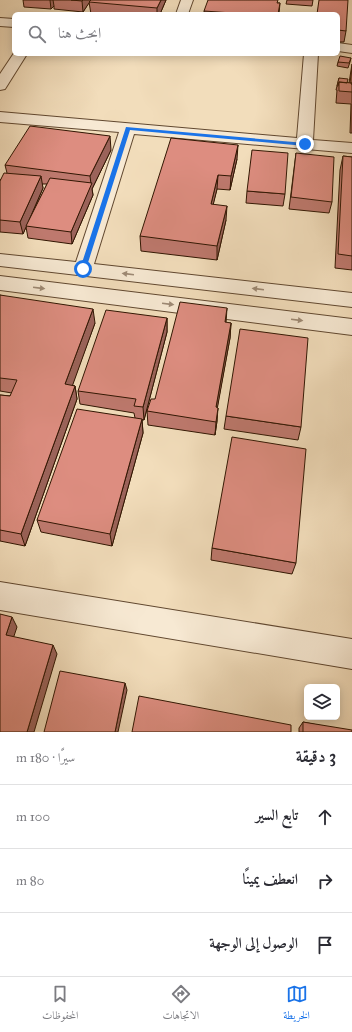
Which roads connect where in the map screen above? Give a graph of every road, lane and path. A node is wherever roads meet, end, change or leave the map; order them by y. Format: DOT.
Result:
graph roads {
  1 [pos="187,0"];
  2 [pos="183,12"];
  3 [pos="0,22"];
  4 [pos="12,23"];
  5 [pos="340,48"];
  6 [pos="352,49"];
  7 [pos="19,56"];
  8 [pos="311,56"];
  9 [pos="0,86"];
  10 [pos="0,117"];
  11 [pos="128,128"];
  12 [pos="305,144"];
  13 [pos="352,148"];
  14 [pos="0,260"];
  15 [pos="83,269"];
  16 [pos="0,283"];
  17 [pos="352,300"];
  18 [pos="352,327"];
  19 [pos="0,596"];
  20 [pos="352,654"];
  1 -- 2 [label="street"];
  3 -- 4 [label="street"];
  5 -- 6 [label="street"];
  7 -- 9 [label="street"];
  8 -- 12 [label="street"];
  10 -- 11 [label="street"];
  11 -- 12 [label="street"];
  11 -- 15 [label="street"];
  12 -- 13 [label="street"];
  14 -- 15 [label="street"];
  17 -- 15 [label="street, one-way"];
  16 -- 18 [label="street, one-way"];
  19 -- 20 [label="street"];
}
